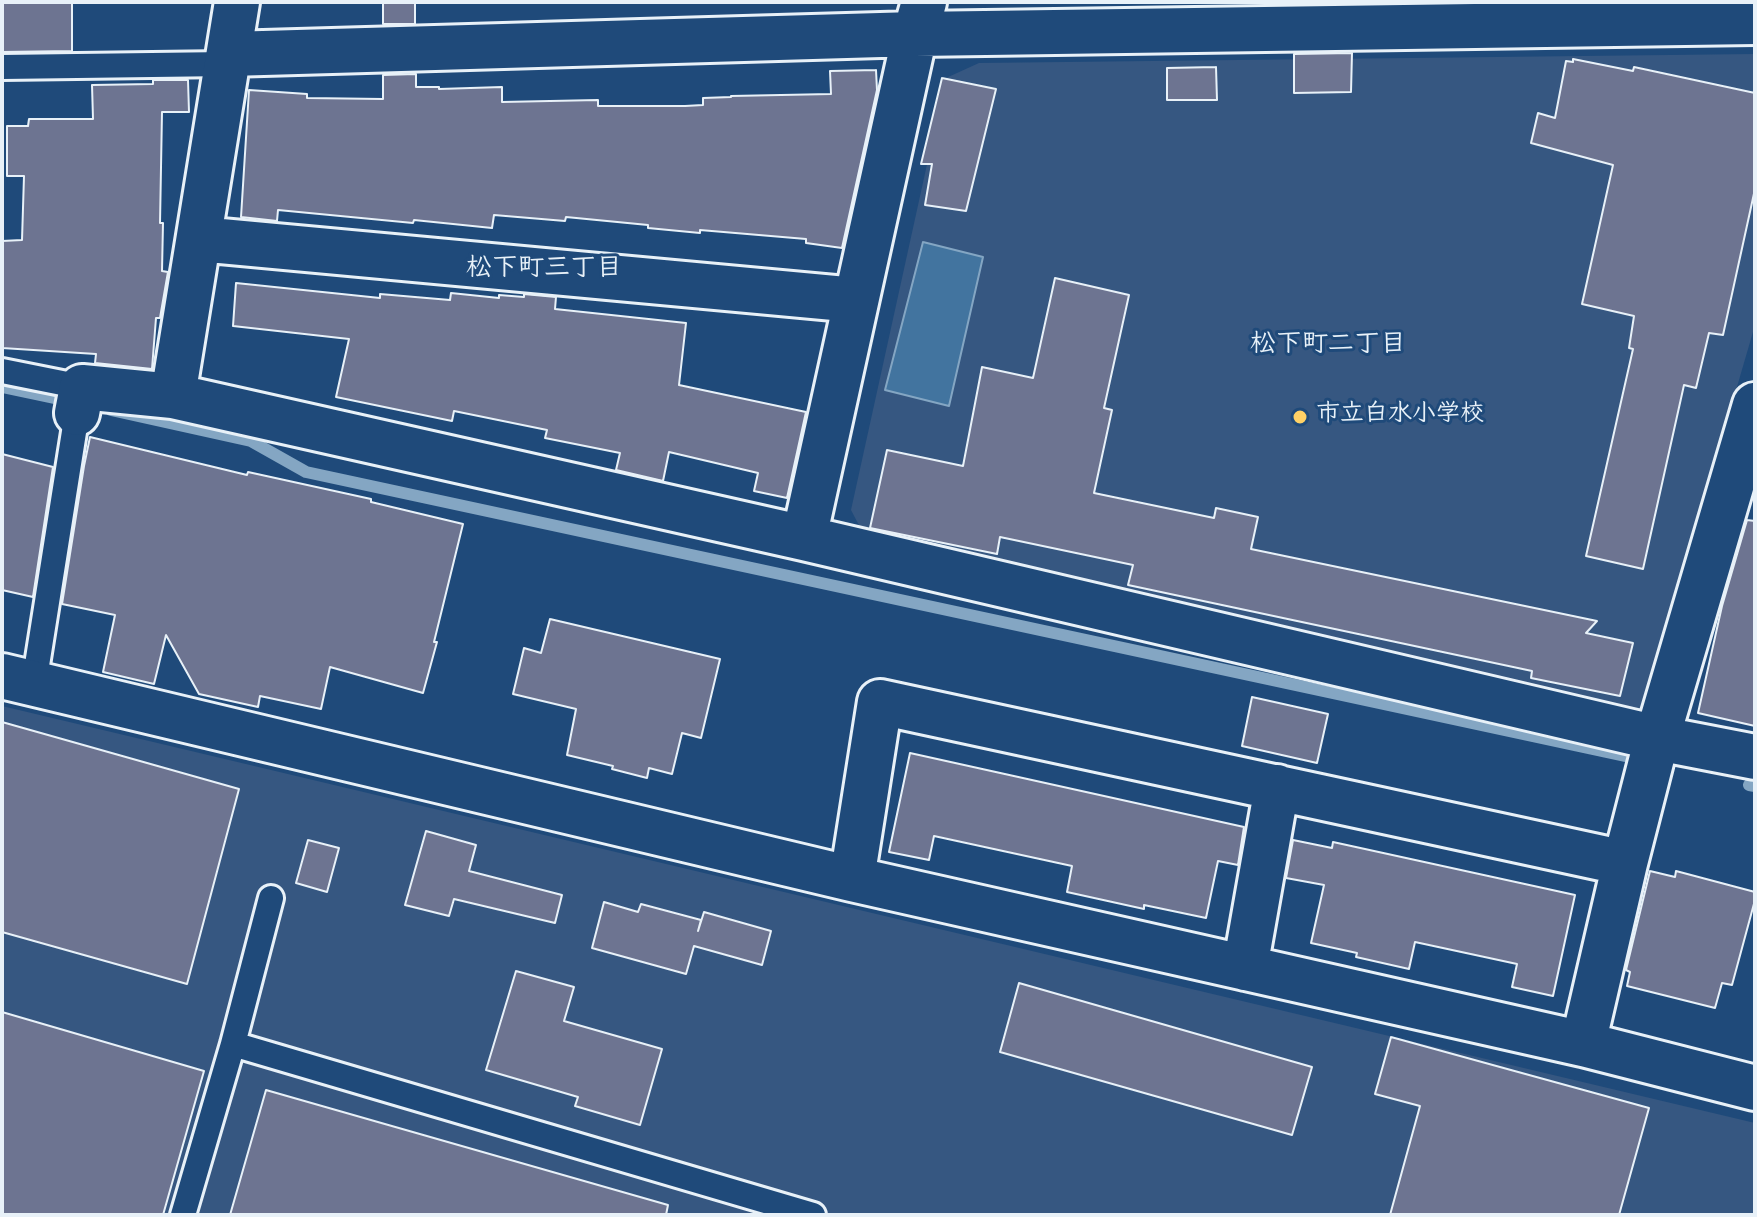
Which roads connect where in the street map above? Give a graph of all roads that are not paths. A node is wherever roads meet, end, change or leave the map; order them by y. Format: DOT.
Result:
graph roads {
  1 [pos="237,2"];
  2 [pos="920,18"];
  3 [pos="1755,22"];
  4 [pos="228,59"];
  5 [pos="2,67"];
  6 [pos="199,239"];
  7 [pos="856,300"];
  8 [pos="2,371"];
  9 [pos="173,396"];
  10 [pos="80,399"];
  11 [pos="1755,405"];
  12 [pos="804,538"];
  13 [pos="18,680"];
  14 [pos="1657,738"];
  15 [pos="1755,757"];
  16 [pos="1277,787"];
  17 [pos="1625,863"];
  18 [pos="852,879"];
  19 [pos="271,898"];
  20 [pos="1245,968"];
  21 [pos="233,1044"];
  22 [pos="1583,1044"];
  23 [pos="1755,1088"];
  24 [pos="736,1204"];
  25 [pos="183,1215"];
  26 [pos="813,1215"];
  1 -- 4 [label="street"];
  2 -- 3 [label="street"];
  2 -- 4 [label="street"];
  2 -- 7 [label="street"];
  4 -- 5 [label="lane"];
  4 -- 6 [label="street"];
  6 -- 7 [label="street"];
  6 -- 9 [label="street"];
  7 -- 12 [label="street"];
  8 -- 10 [label="lane"];
  9 -- 10 [label="street"];
  9 -- 12 [label="street"];
  10 -- 13 [label="lane"];
  11 -- 14 [label="street"];
  12 -- 14 [label="street"];
  13 -- 18 [label="street"];
  14 -- 15 [label="street"];
  14 -- 17 [label="street"];
  16 -- 17 [label="street"];
  16 -- 18 [label="street"];
  16 -- 20 [label="street"];
  17 -- 22 [label="street"];
  18 -- 20 [label="street"];
  19 -- 21 [label="lane"];
  20 -- 22 [label="street"];
  21 -- 24 [label="lane"];
  21 -- 25 [label="lane"];
  22 -- 23 [label="street"];
  24 -- 26 [label="lane"];
}
